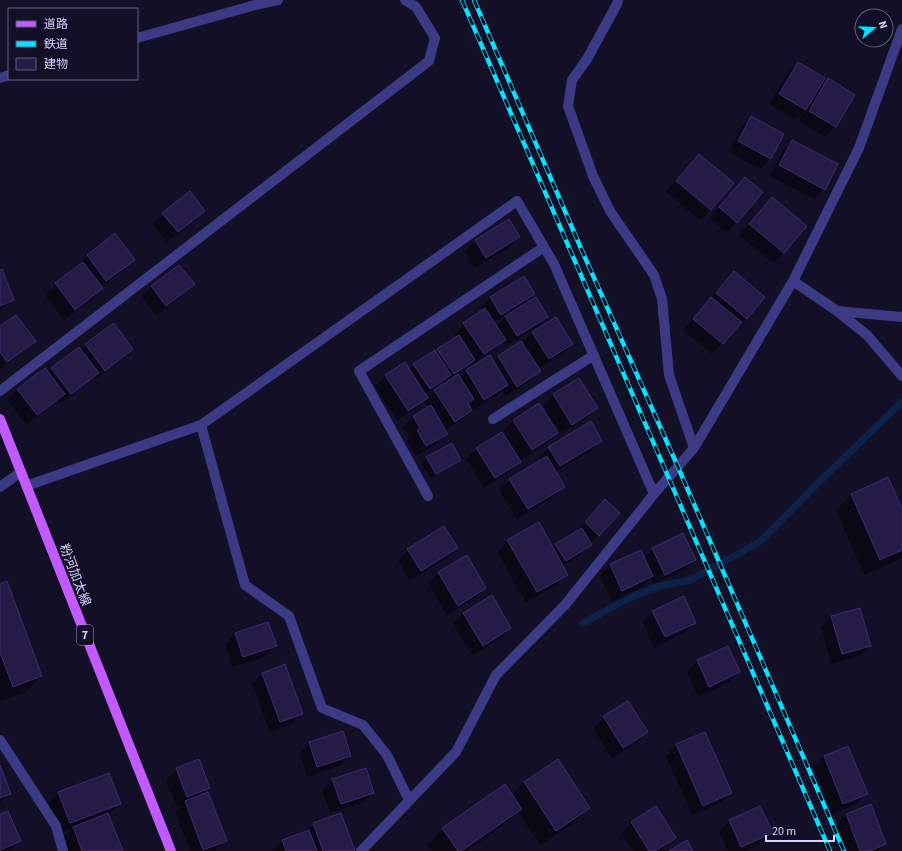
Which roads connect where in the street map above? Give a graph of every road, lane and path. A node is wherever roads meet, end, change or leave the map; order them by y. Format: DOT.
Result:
graph roads {
  1 [pos="278,0"];
  2 [pos="405,0"];
  3 [pos="618,0"];
  4 [pos="902,29"];
  5 [pos="138,38"];
  6 [pos="544,247"];
  7 [pos="793,281"];
  8 [pos="837,311"];
  9 [pos="902,317"];
  10 [pos="594,355"];
  11 [pos="902,376"];
  12 [pos="0,391"];
  13 [pos="0,419"];
  14 [pos="493,419"];
  15 [pos="201,425"];
  16 [pos="694,448"];
  17 [pos="21,472"];
  18 [pos="26,486"];
  19 [pos="0,487"];
  20 [pos="654,494"];
  21 [pos="428,496"];
  22 [pos="0,740"];
  23 [pos="409,800"];
  24 [pos="63,851"];
  25 [pos="171,851"];
  26 [pos="361,851"];
  1 -- 5 [label="street"];
  2 -- 12 [label="street"];
  3 -- 16 [label="street"];
  4 -- 7 [label="street"];
  6 -- 10 [label="street"];
  6 -- 15 [label="street"];
  6 -- 21 [label="street"];
  7 -- 8 [label="street"];
  7 -- 16 [label="street"];
  8 -- 9 [label="street"];
  8 -- 11 [label="street"];
  10 -- 14 [label="street"];
  10 -- 20 [label="street"];
  13 -- 17 [label="main road, 粉河加太線 / 7"];
  15 -- 18 [label="street"];
  15 -- 23 [label="street"];
  16 -- 20 [label="street"];
  17 -- 18 [label="main road, 粉河加太線 / 7"];
  17 -- 19 [label="street"];
  18 -- 25 [label="main road, 粉河加太線 / 7"];
  20 -- 23 [label="street"];
  22 -- 24 [label="street"];
  23 -- 26 [label="street"];
}
